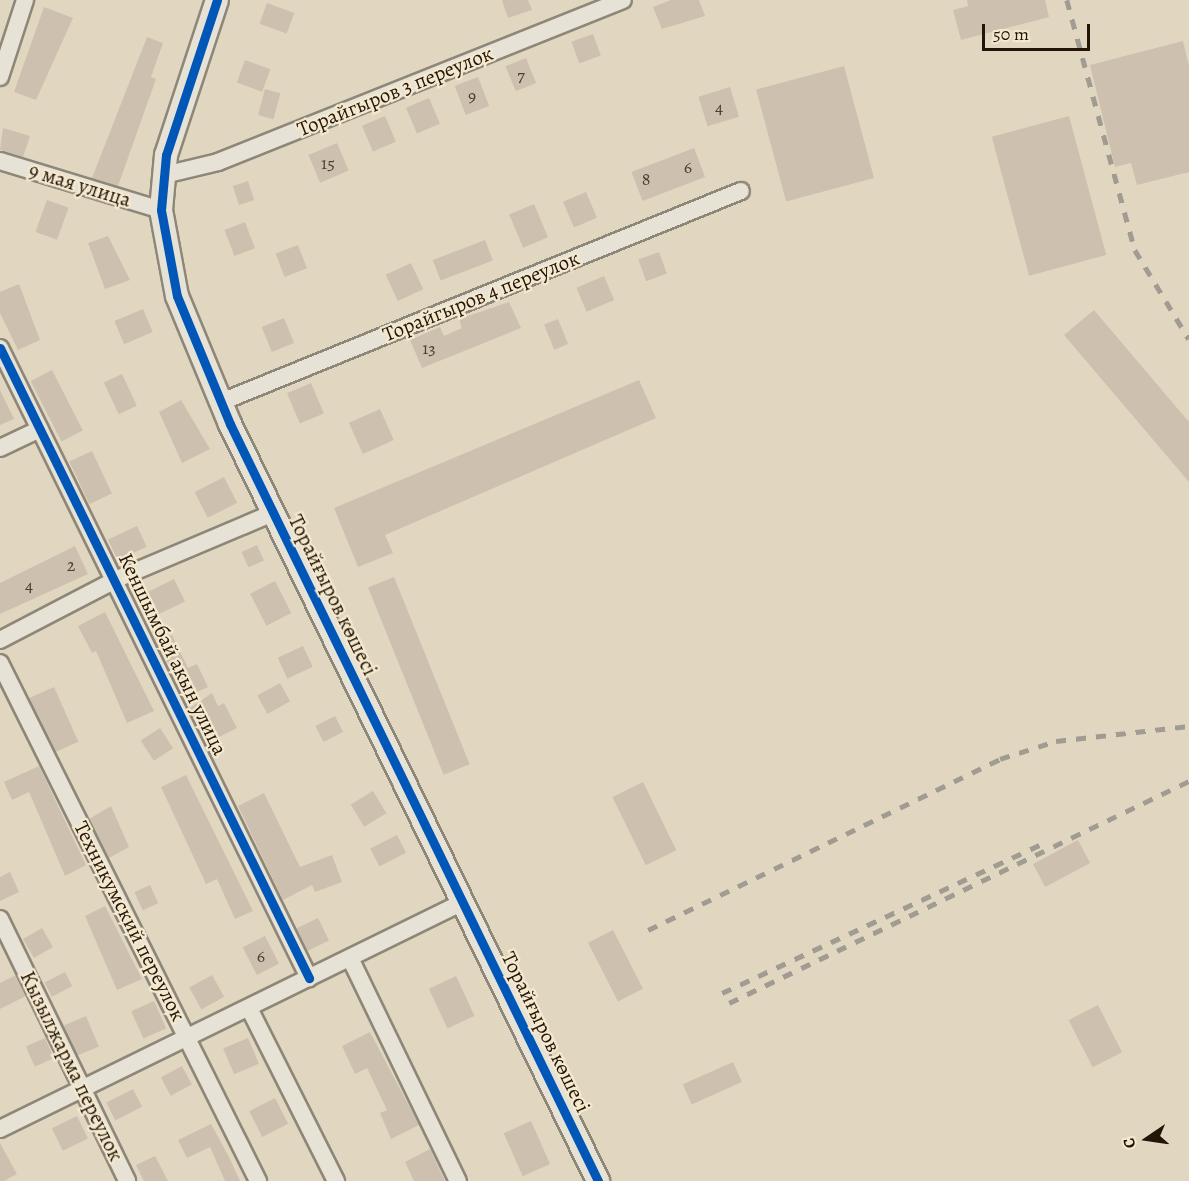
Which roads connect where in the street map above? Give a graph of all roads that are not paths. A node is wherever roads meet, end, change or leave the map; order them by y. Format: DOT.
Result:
graph roads {
  1 [pos="217,0"];
  2 [pos="623,0"];
  3 [pos="20,1"];
  4 [pos="0,77"];
  5 [pos="0,161"];
  6 [pos="164,175"];
  7 [pos="741,191"];
  8 [pos="161,210"];
  9 [pos="0,348"];
  10 [pos="221,402"];
  11 [pos="40,429"];
  12 [pos="0,448"];
  13 [pos="273,513"];
  14 [pos="117,579"];
  15 [pos="0,640"];
  16 [pos="0,663"];
  17 [pos="463,902"];
  18 [pos="0,919"];
  19 [pos="350,958"];
  20 [pos="309,978"];
  21 [pos="249,1008"];
  22 [pos="188,1037"];
  23 [pos="82,1086"];
  24 [pos="0,1129"];
  25 [pos="127,1181"];
  26 [pos="258,1181"];
  27 [pos="336,1181"];
  28 [pos="458,1181"];
  29 [pos="598,1181"];
  1 -- 6 [label="street, Торайғыров көшесі"];
  2 -- 6 [label="street, Торайгыров 3 переулок"];
  3 -- 4 [label="street"];
  5 -- 8 [label="street, 9 мая улица"];
  6 -- 8 [label="street, Торайғыров көшесі"];
  7 -- 10 [label="street, Торайгыров 4 переулок"];
  8 -- 10 [label="street, Торайғыров көшесі"];
  9 -- 11 [label="street, Кеншымбай акын улица"];
  10 -- 13 [label="street, Торайғыров көшесі"];
  11 -- 12 [label="street"];
  11 -- 14 [label="street, Кеншымбай акын улица"];
  13 -- 14 [label="street"];
  13 -- 17 [label="street, Торайғыров көшесі"];
  14 -- 15 [label="street"];
  14 -- 20 [label="street, Кеншымбай акын улица"];
  16 -- 22 [label="street, Техникумский переулок"];
  17 -- 19 [label="street"];
  17 -- 29 [label="street, Торайғыров көшесі"];
  18 -- 23 [label="street, Кызылжарма переулок"];
  19 -- 20 [label="street"];
  19 -- 28 [label="street"];
  20 -- 21 [label="street"];
  21 -- 22 [label="street"];
  21 -- 27 [label="street"];
  22 -- 23 [label="street"];
  22 -- 26 [label="street, Техникумский переулок"];
  23 -- 24 [label="street"];
  23 -- 25 [label="street, Кызылжарма переулок"];
}
